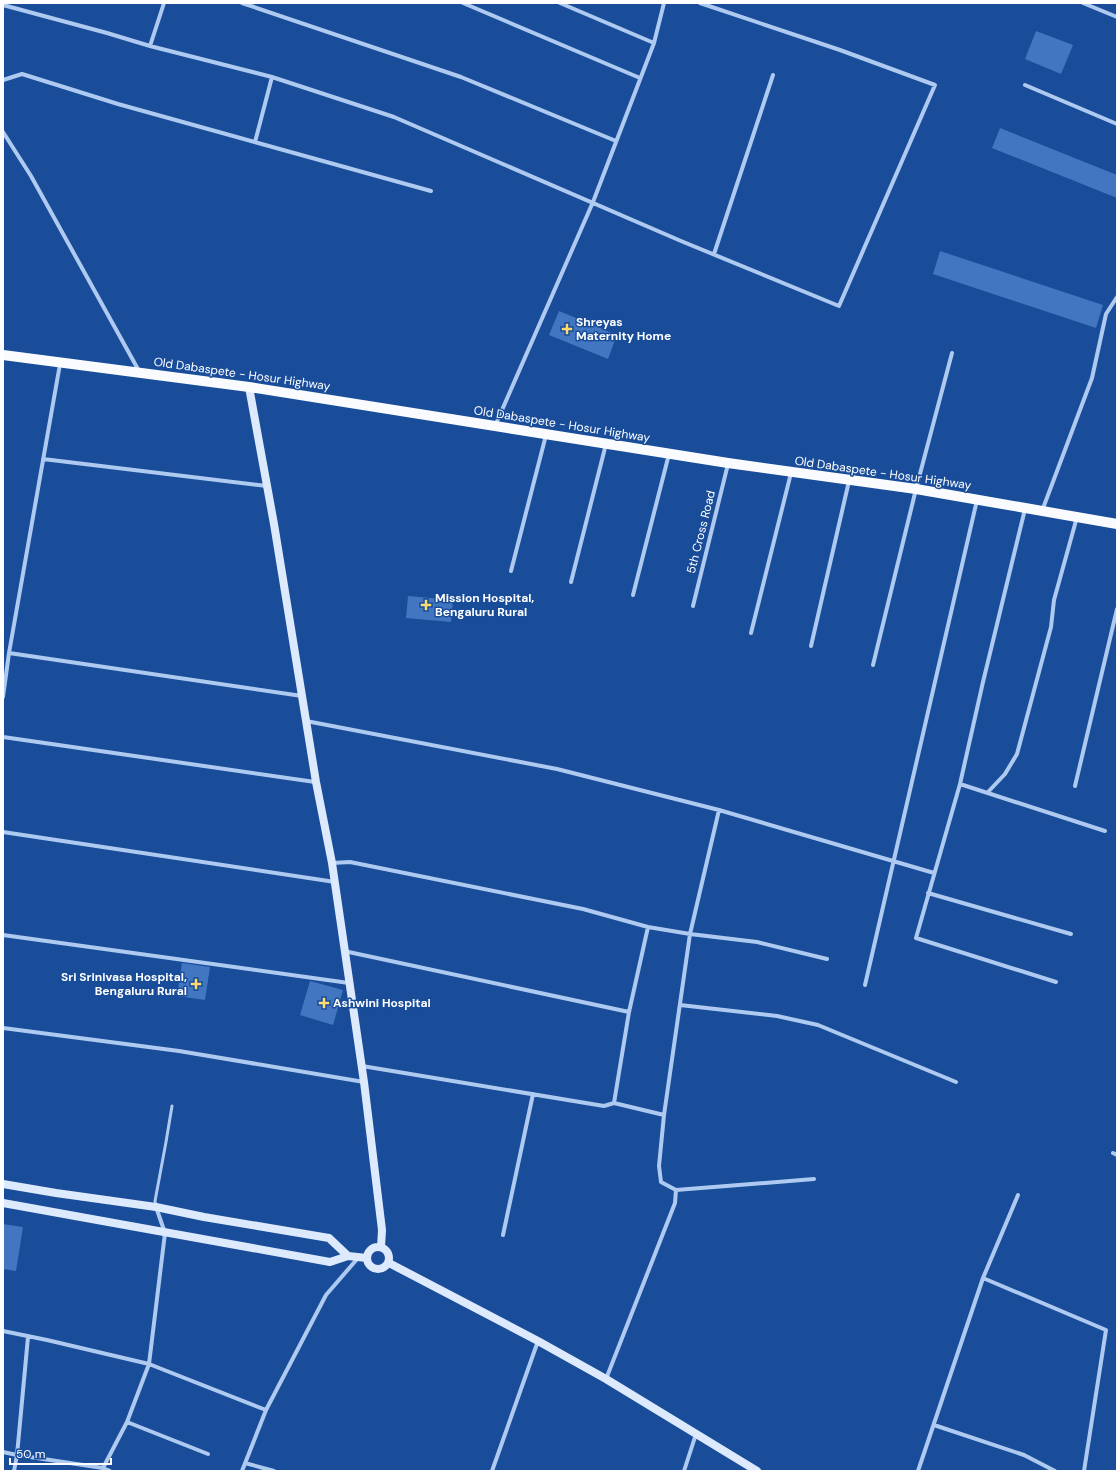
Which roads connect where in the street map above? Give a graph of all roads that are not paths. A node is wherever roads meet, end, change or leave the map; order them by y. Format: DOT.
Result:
graph roads {
  1 [pos="164,3"];
  2 [pos="242,3"];
  3 [pos="463,3"];
  4 [pos="560,3"];
  5 [pos="664,3"];
  6 [pos="700,3"];
  7 [pos="1082,3"];
  8 [pos="3,5"];
  9 [pos="1117,17"];
  10 [pos="654,43"];
  11 [pos="150,46"];
  12 [pos="773,75"];
  13 [pos="272,77"];
  14 [pos="640,78"];
  15 [pos="3,80"];
  16 [pos="1025,85"];
  17 [pos="1117,124"];
  18 [pos="3,132"];
  19 [pos="616,141"];
  20 [pos="255,142"];
  21 [pos="431,191"];
  22 [pos="593,202"];
  23 [pos="714,254"];
  24 [pos="1117,297"];
  25 [pos="952,353"];
  26 [pos="3,355"];
  27 [pos="60,363"];
  28 [pos="139,372"];
  29 [pos="249,387"];
  30 [pos="495,426"];
  31 [pos="546,434"];
  32 [pos="606,444"];
  33 [pos="669,454"];
  34 [pos="43,459"];
  35 [pos="728,463"];
  36 [pos="791,472"];
  37 [pos="849,481"];
  38 [pos="267,486"];
  39 [pos="916,489"];
  40 [pos="977,500"];
  41 [pos="1025,508"];
  42 [pos="1042,511"];
  43 [pos="1077,516"];
  44 [pos="1117,524"];
  45 [pos="511,571"];
  46 [pos="571,582"];
  47 [pos="632,595"];
  48 [pos="693,606"];
  49 [pos="1117,609"];
  50 [pos="751,633"];
  51 [pos="811,646"];
  52 [pos="9,653"];
  53 [pos="873,665"];
  54 [pos="302,696"];
  55 [pos="3,697"];
  56 [pos="306,721"];
  57 [pos="3,737"];
  58 [pos="316,782"];
  59 [pos="960,784"];
  60 [pos="1075,786"];
  61 [pos="988,792"];
  62 [pos="719,810"];
  63 [pos="1105,831"];
  64 [pos="3,832"];
  65 [pos="893,861"];
  66 [pos="332,863"];
  67 [pos="934,873"];
  68 [pos="335,882"];
  69 [pos="928,893"];
  70 [pos="648,927"];
  71 [pos="690,934"];
  72 [pos="1071,934"];
  73 [pos="3,935"];
  74 [pos="344,950"];
  75 [pos="827,959"];
  76 [pos="1056,982"];
  77 [pos="349,983"];
  78 [pos="865,985"];
  79 [pos="680,1005"];
  80 [pos="629,1012"];
  81 [pos="3,1028"];
  82 [pos="362,1066"];
  83 [pos="364,1082"];
  84 [pos="956,1082"];
  85 [pos="533,1094"];
  86 [pos="614,1103"];
  87 [pos="172,1106"];
  88 [pos="664,1115"];
  89 [pos="814,1179"];
  90 [pos="3,1184"];
  91 [pos="676,1190"];
  92 [pos="1018,1195"];
  93 [pos="3,1202"];
  94 [pos="156,1207"];
  95 [pos="165,1233"];
  96 [pos="503,1235"];
  97 [pos="381,1246"];
  98 [pos="348,1256"];
  99 [pos="362,1258"];
  100 [pos="389,1263"];
  101 [pos="983,1278"];
  102 [pos="3,1331"];
  103 [pos="28,1337"];
  104 [pos="538,1341"];
  105 [pos="149,1364"];
  106 [pos="606,1379"];
  107 [pos="266,1410"];
  108 [pos="127,1422"];
  109 [pos="934,1425"];
  110 [pos="696,1434"];
  111 [pos="3,1452"];
  112 [pos="208,1454"];
  113 [pos="17,1455"];
  114 [pos="245,1464"];
  115 [pos="103,1468"];
  116 [pos="14,1471"];
  117 [pos="110,1471"];
  118 [pos="242,1471"];
  119 [pos="274,1471"];
  120 [pos="492,1471"];
  121 [pos="684,1471"];
  122 [pos="757,1471"];
  123 [pos="918,1471"];
  124 [pos="1055,1471"];
  125 [pos="1084,1471"];
  1 -- 11 [label="street"];
  2 -- 19 [label="street"];
  3 -- 14 [label="street"];
  4 -- 10 [label="street"];
  5 -- 10 [label="street"];
  6 -- 23 [label="street"];
  7 -- 9 [label="street"];
  8 -- 11 [label="street"];
  10 -- 14 [label="street"];
  11 -- 13 [label="street"];
  12 -- 23 [label="street"];
  13 -- 20 [label="street"];
  13 -- 22 [label="street"];
  14 -- 19 [label="street"];
  15 -- 20 [label="street"];
  16 -- 17 [label="street"];
  18 -- 28 [label="street"];
  19 -- 22 [label="street"];
  20 -- 21 [label="street"];
  22 -- 23 [label="street"];
  22 -- 30 [label="street"];
  24 -- 42 [label="street"];
  25 -- 39 [label="street"];
  26 -- 27 [label="main road, Old Dabaspete - Hosur Highway"];
  27 -- 28 [label="main road, Old Dabaspete - Hosur Highway"];
  27 -- 34 [label="street"];
  28 -- 29 [label="main road, Old Dabaspete - Hosur Highway"];
  29 -- 30 [label="main road, Old Dabaspete - Hosur Highway"];
  29 -- 38 [label="main road"];
  30 -- 31 [label="main road, Old Dabaspete - Hosur Highway"];
  31 -- 32 [label="main road, Old Dabaspete - Hosur Highway"];
  31 -- 45 [label="street"];
  32 -- 33 [label="main road, Old Dabaspete - Hosur Highway"];
  32 -- 46 [label="street"];
  33 -- 35 [label="main road, Old Dabaspete - Hosur Highway"];
  33 -- 47 [label="street"];
  34 -- 38 [label="street"];
  34 -- 52 [label="street"];
  35 -- 36 [label="main road, Old Dabaspete - Hosur Highway"];
  35 -- 48 [label="street, 5th Cross Road"];
  36 -- 37 [label="main road, Old Dabaspete - Hosur Highway"];
  36 -- 50 [label="street"];
  37 -- 39 [label="main road, Old Dabaspete - Hosur Highway"];
  37 -- 51 [label="street"];
  38 -- 54 [label="main road"];
  39 -- 40 [label="main road, Old Dabaspete - Hosur Highway"];
  39 -- 53 [label="street"];
  40 -- 41 [label="main road, Old Dabaspete - Hosur Highway"];
  40 -- 65 [label="street"];
  41 -- 42 [label="main road, Old Dabaspete - Hosur Highway"];
  41 -- 59 [label="street"];
  42 -- 43 [label="main road, Old Dabaspete - Hosur Highway"];
  43 -- 44 [label="main road, Old Dabaspete - Hosur Highway"];
  43 -- 61 [label="street"];
  49 -- 60 [label="street"];
  52 -- 54 [label="street"];
  52 -- 55 [label="street"];
  54 -- 56 [label="main road"];
  56 -- 58 [label="main road"];
  56 -- 62 [label="street"];
  57 -- 58 [label="street"];
  58 -- 66 [label="main road"];
  59 -- 61 [label="street"];
  59 -- 67 [label="street"];
  61 -- 63 [label="street"];
  62 -- 65 [label="street"];
  62 -- 71 [label="street"];
  64 -- 68 [label="street"];
  65 -- 67 [label="street"];
  65 -- 78 [label="street"];
  66 -- 68 [label="main road"];
  66 -- 70 [label="street"];
  67 -- 69 [label="street"];
  68 -- 74 [label="main road"];
  69 -- 72 [label="street"];
  69 -- 76 [label="street"];
  70 -- 71 [label="street"];
  70 -- 80 [label="street"];
  71 -- 75 [label="street"];
  71 -- 79 [label="street"];
  73 -- 77 [label="street"];
  74 -- 77 [label="main road"];
  74 -- 80 [label="street"];
  77 -- 82 [label="main road"];
  79 -- 84 [label="street"];
  79 -- 88 [label="street"];
  80 -- 86 [label="street"];
  81 -- 83 [label="street"];
  82 -- 83 [label="main road"];
  82 -- 85 [label="street"];
  83 -- 97 [label="main road"];
  85 -- 86 [label="street"];
  85 -- 96 [label="street"];
  86 -- 88 [label="street"];
  87 -- 94 [label="lane"];
  88 -- 91 [label="street"];
  89 -- 91 [label="street"];
  90 -- 94 [label="main road"];
  91 -- 106 [label="street"];
  92 -- 101 [label="street"];
  93 -- 95 [label="main road"];
  94 -- 95 [label="street"];
  94 -- 98 [label="main road"];
  95 -- 98 [label="main road"];
  95 -- 105 [label="street"];
  97 -- 99 [label="main road"];
  97 -- 100 [label="main road"];
  98 -- 99 [label="main road"];
  99 -- 100 [label="main road"];
  99 -- 107 [label="street"];
  100 -- 104 [label="main road"];
  101 -- 109 [label="street"];
  101 -- 125 [label="street"];
  102 -- 103 [label="street"];
  103 -- 105 [label="street"];
  103 -- 113 [label="street"];
  104 -- 106 [label="main road"];
  104 -- 120 [label="street"];
  105 -- 107 [label="street"];
  105 -- 108 [label="street"];
  106 -- 110 [label="main road"];
  107 -- 114 [label="street"];
  108 -- 112 [label="street"];
  108 -- 115 [label="street"];
  109 -- 123 [label="street"];
  109 -- 124 [label="street"];
  110 -- 121 [label="street"];
  110 -- 122 [label="main road"];
  111 -- 113 [label="street"];
  113 -- 115 [label="street"];
  113 -- 116 [label="street"];
  114 -- 118 [label="street"];
  114 -- 119 [label="street"];
  115 -- 117 [label="street"];
}
